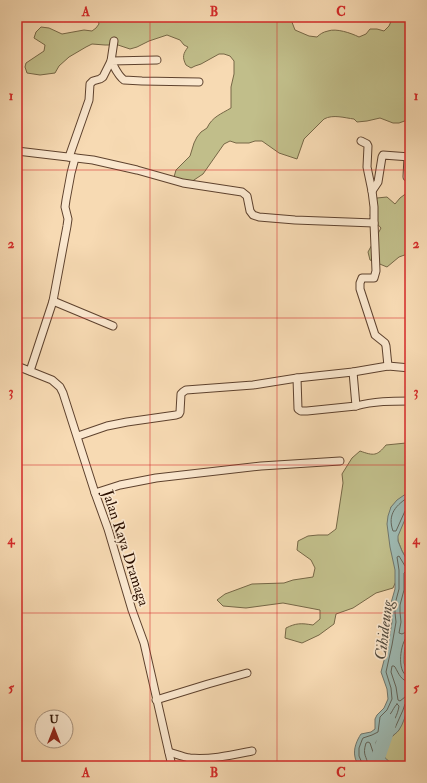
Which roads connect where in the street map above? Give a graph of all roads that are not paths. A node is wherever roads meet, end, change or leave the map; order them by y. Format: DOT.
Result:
graph roads {
  1 [pos="114,41"];
  2 [pos="157,60"];
  3 [pos="111,61"];
  4 [pos="199,82"];
  5 [pos="361,141"];
  6 [pos="17,151"];
  7 [pos="409,157"];
  8 [pos="72,158"];
  9 [pos="407,177"];
  10 [pos="372,191"];
  11 [pos="374,223"];
  12 [pos="53,301"];
  13 [pos="113,326"];
  14 [pos="17,366"];
  15 [pos="388,366"];
  16 [pos="410,368"];
  17 [pos="30,371"];
  18 [pos="353,372"];
  19 [pos="297,378"];
  20 [pos="410,400"];
  21 [pos="356,406"];
  22 [pos="78,436"];
  23 [pos="340,460"];
  24 [pos="95,493"];
  25 [pos="247,673"];
  26 [pos="156,700"];
  27 [pos="252,751"];
  28 [pos="169,752"];
  29 [pos="172,766"];
  1 -- 3 [label="street"];
  2 -- 3 [label="street"];
  3 -- 4 [label="street"];
  3 -- 8 [label="street"];
  5 -- 10 [label="street"];
  6 -- 8 [label="street"];
  7 -- 9 [label="street"];
  7 -- 10 [label="street"];
  8 -- 11 [label="street"];
  8 -- 12 [label="street"];
  10 -- 11 [label="street"];
  11 -- 15 [label="street"];
  12 -- 13 [label="street"];
  12 -- 17 [label="street"];
  14 -- 17 [label="street, Jalan Raya Dramaga"];
  15 -- 16 [label="street"];
  15 -- 18 [label="street"];
  17 -- 22 [label="street, Jalan Raya Dramaga"];
  18 -- 19 [label="street"];
  18 -- 21 [label="street"];
  19 -- 21 [label="street"];
  19 -- 22 [label="street"];
  20 -- 21 [label="street"];
  22 -- 24 [label="street, Jalan Raya Dramaga"];
  23 -- 24 [label="street"];
  24 -- 26 [label="street, Jalan Raya Dramaga"];
  25 -- 26 [label="street"];
  26 -- 28 [label="street, Jalan Raya Dramaga"];
  27 -- 28 [label="street"];
  28 -- 29 [label="street, Jalan Raya Dramaga"];
}
